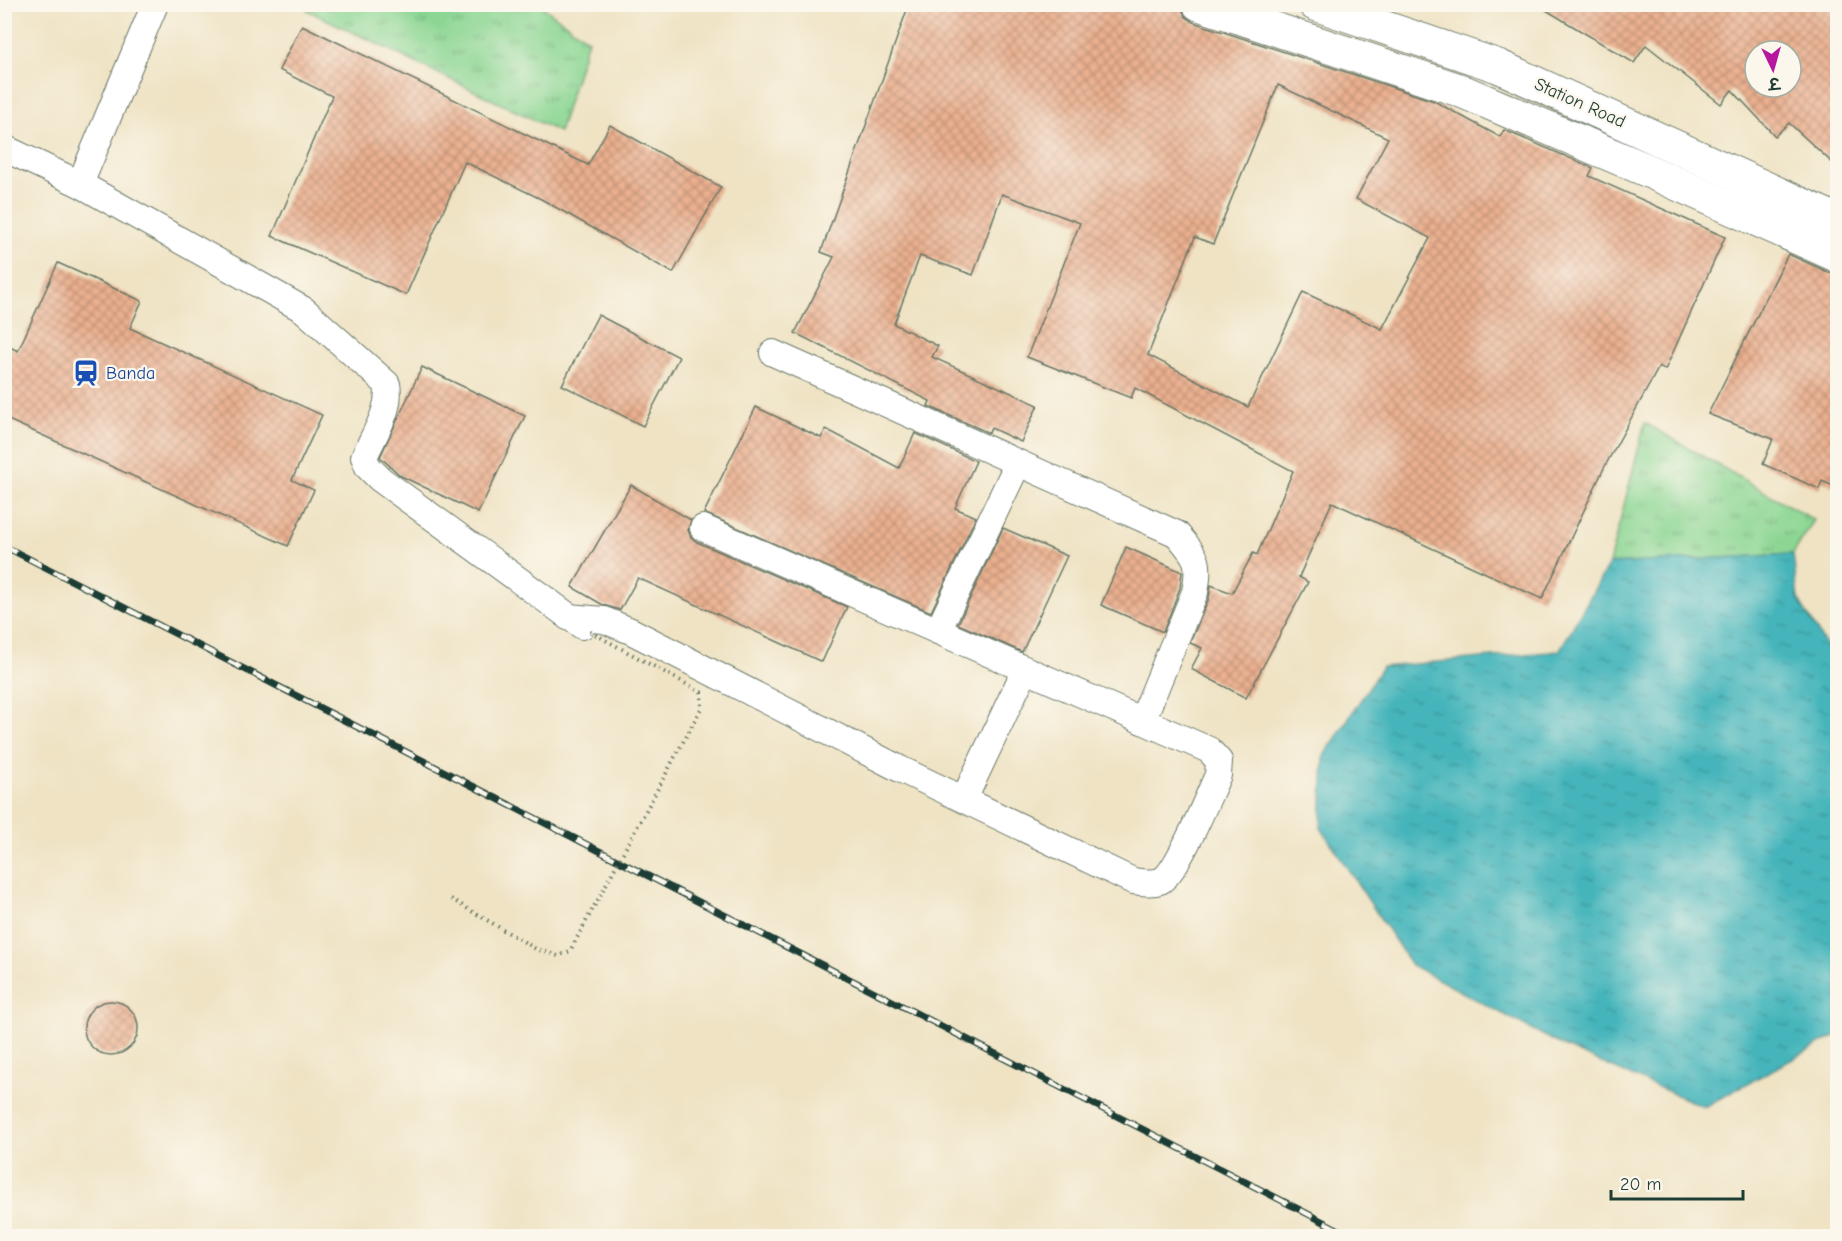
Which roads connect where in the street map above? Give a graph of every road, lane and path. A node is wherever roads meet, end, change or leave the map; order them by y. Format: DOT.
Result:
graph roads {
  1 [pos="1199,4"];
  2 [pos="1315,4"];
  3 [pos="156,5"];
  4 [pos="4,148"];
  5 [pos="80,184"];
  6 [pos="1838,221"];
  7 [pos="1838,256"];
  8 [pos="773,353"];
  9 [pos="1018,464"];
  10 [pos="703,528"];
  11 [pos="578,624"];
  12 [pos="938,631"];
  13 [pos="1025,670"];
  14 [pos="1142,721"];
  15 [pos="964,799"];
  16 [pos="451,899"];
  1 -- 7 [label="street"];
  2 -- 6 [label="street, Station Road"];
  3 -- 5 [label="lane"];
  4 -- 5 [label="lane"];
  5 -- 11 [label="lane"];
  8 -- 9 [label="lane"];
  9 -- 12 [label="lane"];
  9 -- 14 [label="lane"];
  10 -- 12 [label="lane"];
  11 -- 15 [label="lane"];
  11 -- 16 [label="path, bridge"];
  12 -- 13 [label="lane"];
  13 -- 14 [label="lane"];
  13 -- 15 [label="lane"];
  14 -- 15 [label="lane"];
}
